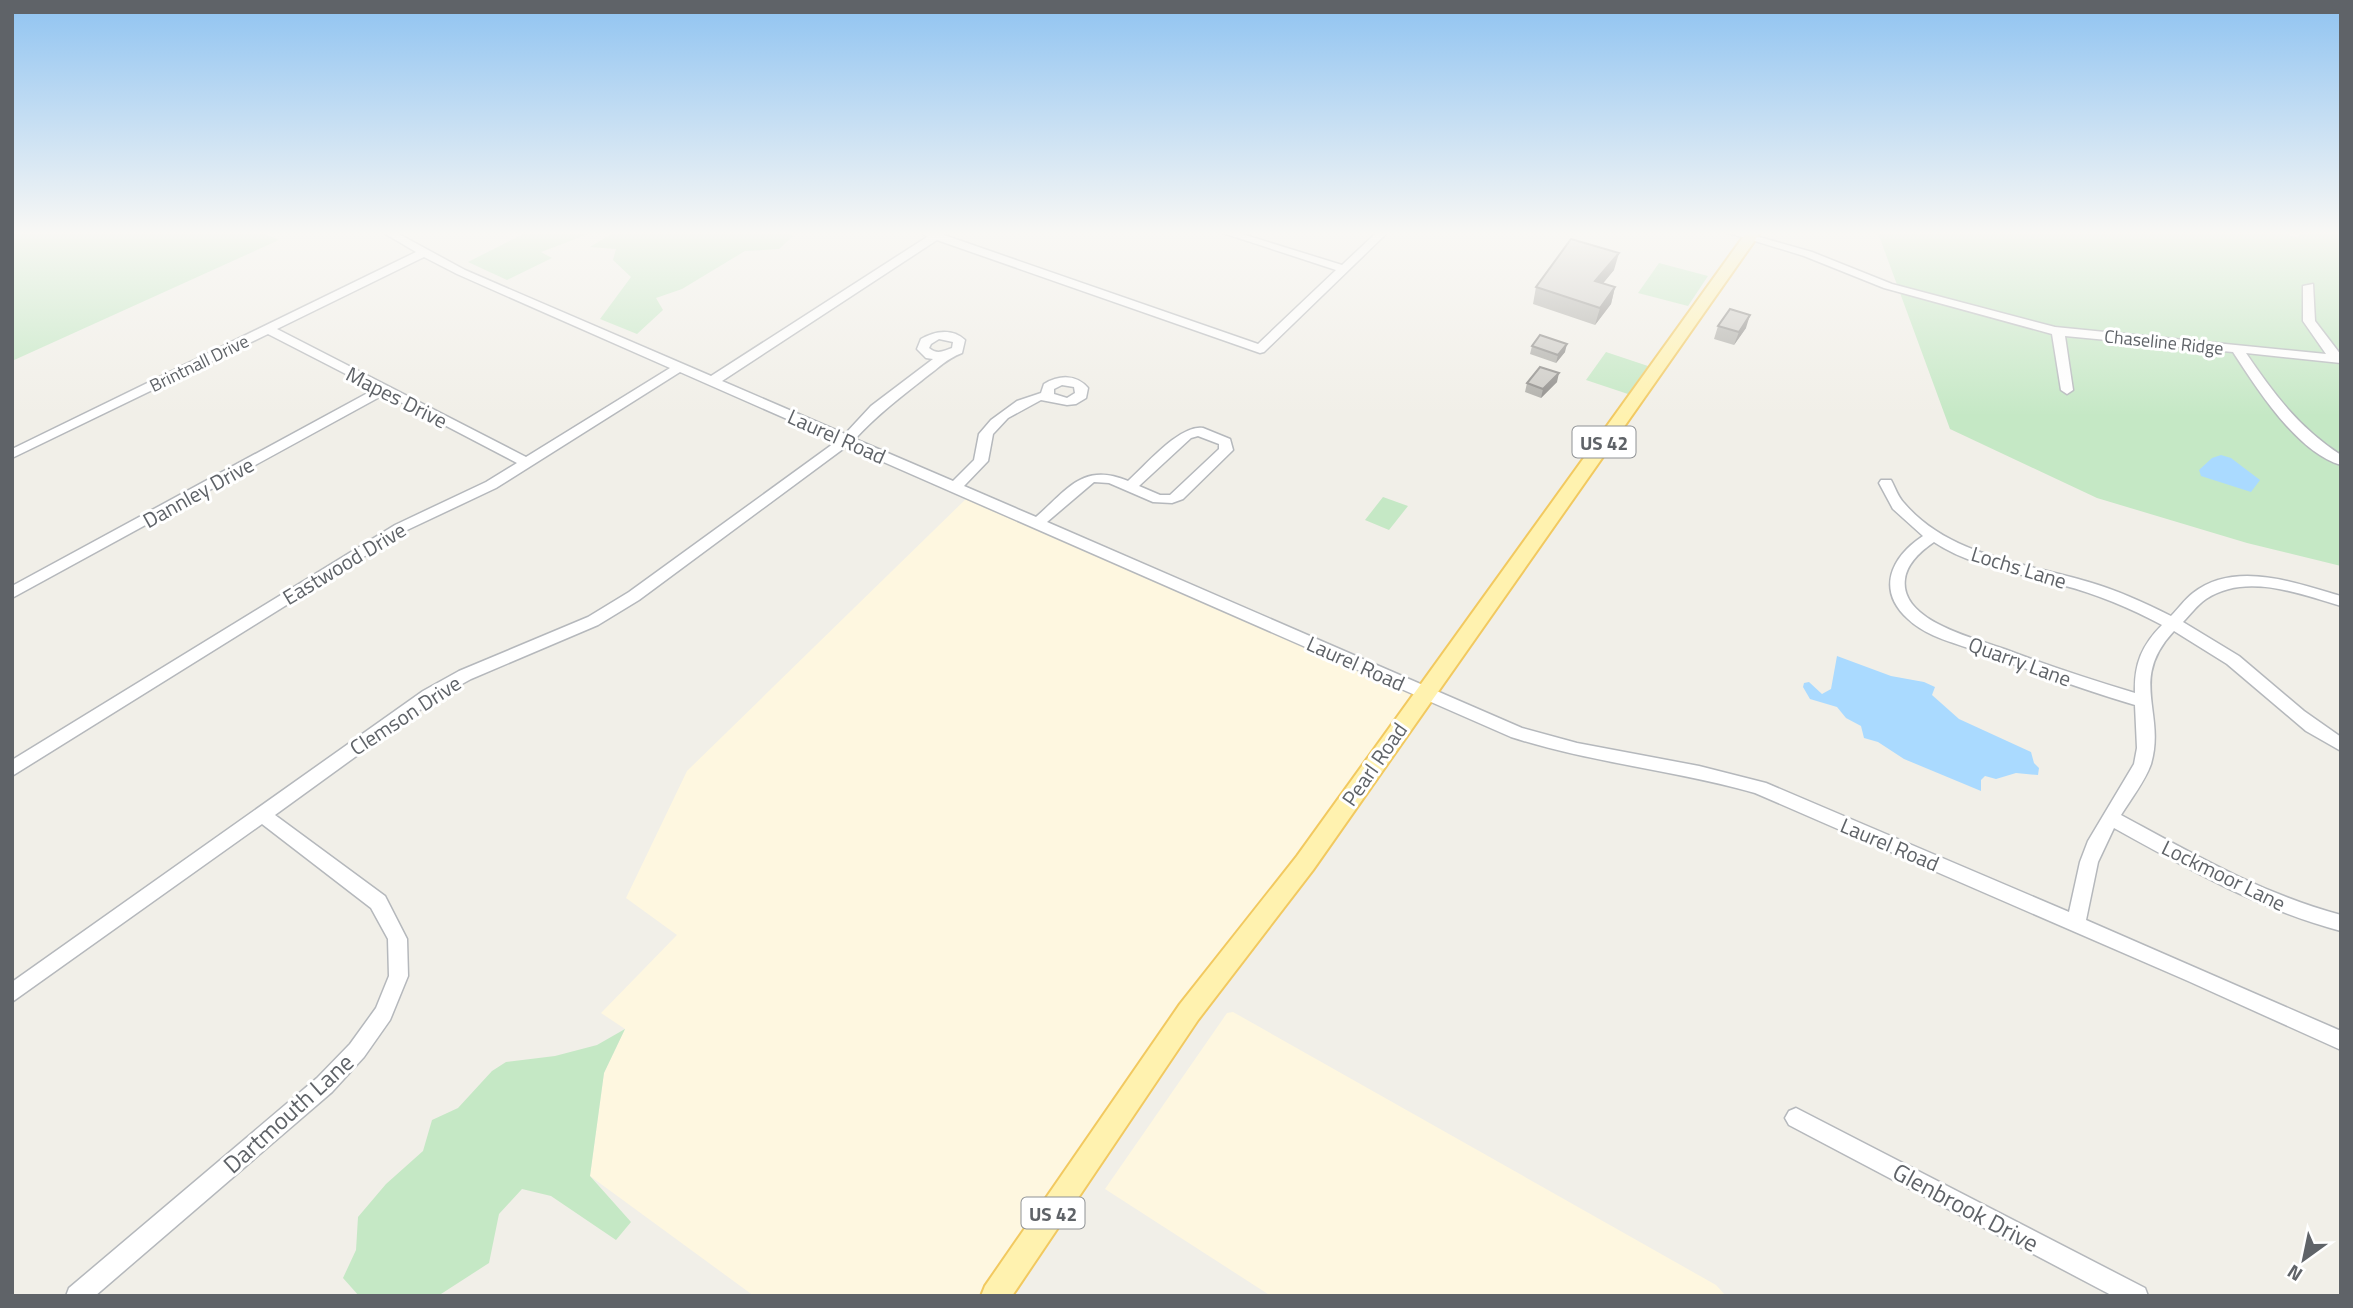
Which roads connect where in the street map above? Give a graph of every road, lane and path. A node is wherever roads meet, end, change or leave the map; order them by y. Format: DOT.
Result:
graph roads {
  1 [pos="339,294"];
  2 [pos="516,294"];
  3 [pos="844,294"];
  4 [pos="1104,294"];
  5 [pos="1318,294"];
  6 [pos="1704,294"];
  7 [pos="1918,294"];
  8 [pos="2309,294"];
  9 [pos="268,329"];
  10 [pos="2058,332"];
  11 [pos="2237,349"];
  12 [pos="942,356"];
  13 [pos="2338,359"];
  14 [pos="680,367"];
  15 [pos="713,381"];
  16 [pos="383,390"];
  17 [pos="2067,390"];
  18 [pos="1047,396"];
  19 [pos="847,440"];
  20 [pos="12,454"];
  21 [pos="2341,461"];
  22 [pos="527,463"];
  23 [pos="1886,483"];
  24 [pos="955,487"];
  25 [pos="1130,487"];
  26 [pos="1038,523"];
  27 [pos="1935,536"];
  28 [pos="12,593"];
  29 [pos="2341,601"];
  30 [pos="2171,625"];
  31 [pos="1424,693"];
  32 [pos="2143,701"];
  33 [pos="2341,745"];
  34 [pos="12,769"];
  35 [pos="261,814"];
  36 [pos="2111,818"];
  37 [pos="2341,923"];
  38 [pos="2076,924"];
  39 [pos="12,993"];
  40 [pos="2341,1041"];
  41 [pos="1796,1118"];
  42 [pos="77,1296"];
  43 [pos="995,1296"];
  44 [pos="2137,1296"];
  1 -- 9 [label="street, Brintnall Drive"];
  2 -- 14 [label="street, Laurel Road"];
  3 -- 15 [label="street"];
  4 -- 5 [label="street"];
  6 -- 31 [label="main road, Pearl Road / US 42"];
  7 -- 10 [label="street, Chaseline Ridge"];
  8 -- 13 [label="street"];
  9 -- 16 [label="street, Mapes Drive"];
  9 -- 20 [label="street, Brintnall Drive"];
  10 -- 11 [label="street, Chaseline Ridge"];
  10 -- 17 [label="street"];
  11 -- 13 [label="street, Chaseline Ridge"];
  11 -- 21 [label="street"];
  12 -- 19 [label="street, Clemson Drive"];
  14 -- 15 [label="street, Laurel Road"];
  14 -- 22 [label="street, Eastwood Drive"];
  15 -- 19 [label="street, Laurel Road"];
  16 -- 22 [label="street, Mapes Drive"];
  16 -- 28 [label="street, Dannley Drive"];
  18 -- 24 [label="street"];
  19 -- 24 [label="street, Laurel Road"];
  19 -- 35 [label="street, Clemson Drive"];
  22 -- 34 [label="street, Eastwood Drive"];
  23 -- 27 [label="street, Lochs Lane"];
  24 -- 26 [label="street, Laurel Road"];
  25 -- 25 [label="street"];
  25 -- 26 [label="street"];
  26 -- 31 [label="street, Laurel Road"];
  27 -- 30 [label="street, Lochs Lane"];
  27 -- 32 [label="street, Quarry Lane"];
  29 -- 30 [label="street"];
  30 -- 32 [label="street"];
  30 -- 33 [label="street, Lochs Lane"];
  31 -- 38 [label="street, Laurel Road"];
  31 -- 43 [label="main road, Pearl Road / US 42"];
  32 -- 36 [label="street"];
  35 -- 39 [label="street, Clemson Drive"];
  35 -- 42 [label="street, Dartmouth Lane"];
  36 -- 37 [label="street, Lockmoor Lane"];
  36 -- 38 [label="street"];
  38 -- 40 [label="street, Laurel Road"];
  41 -- 44 [label="street, Glenbrook Drive"];
}
